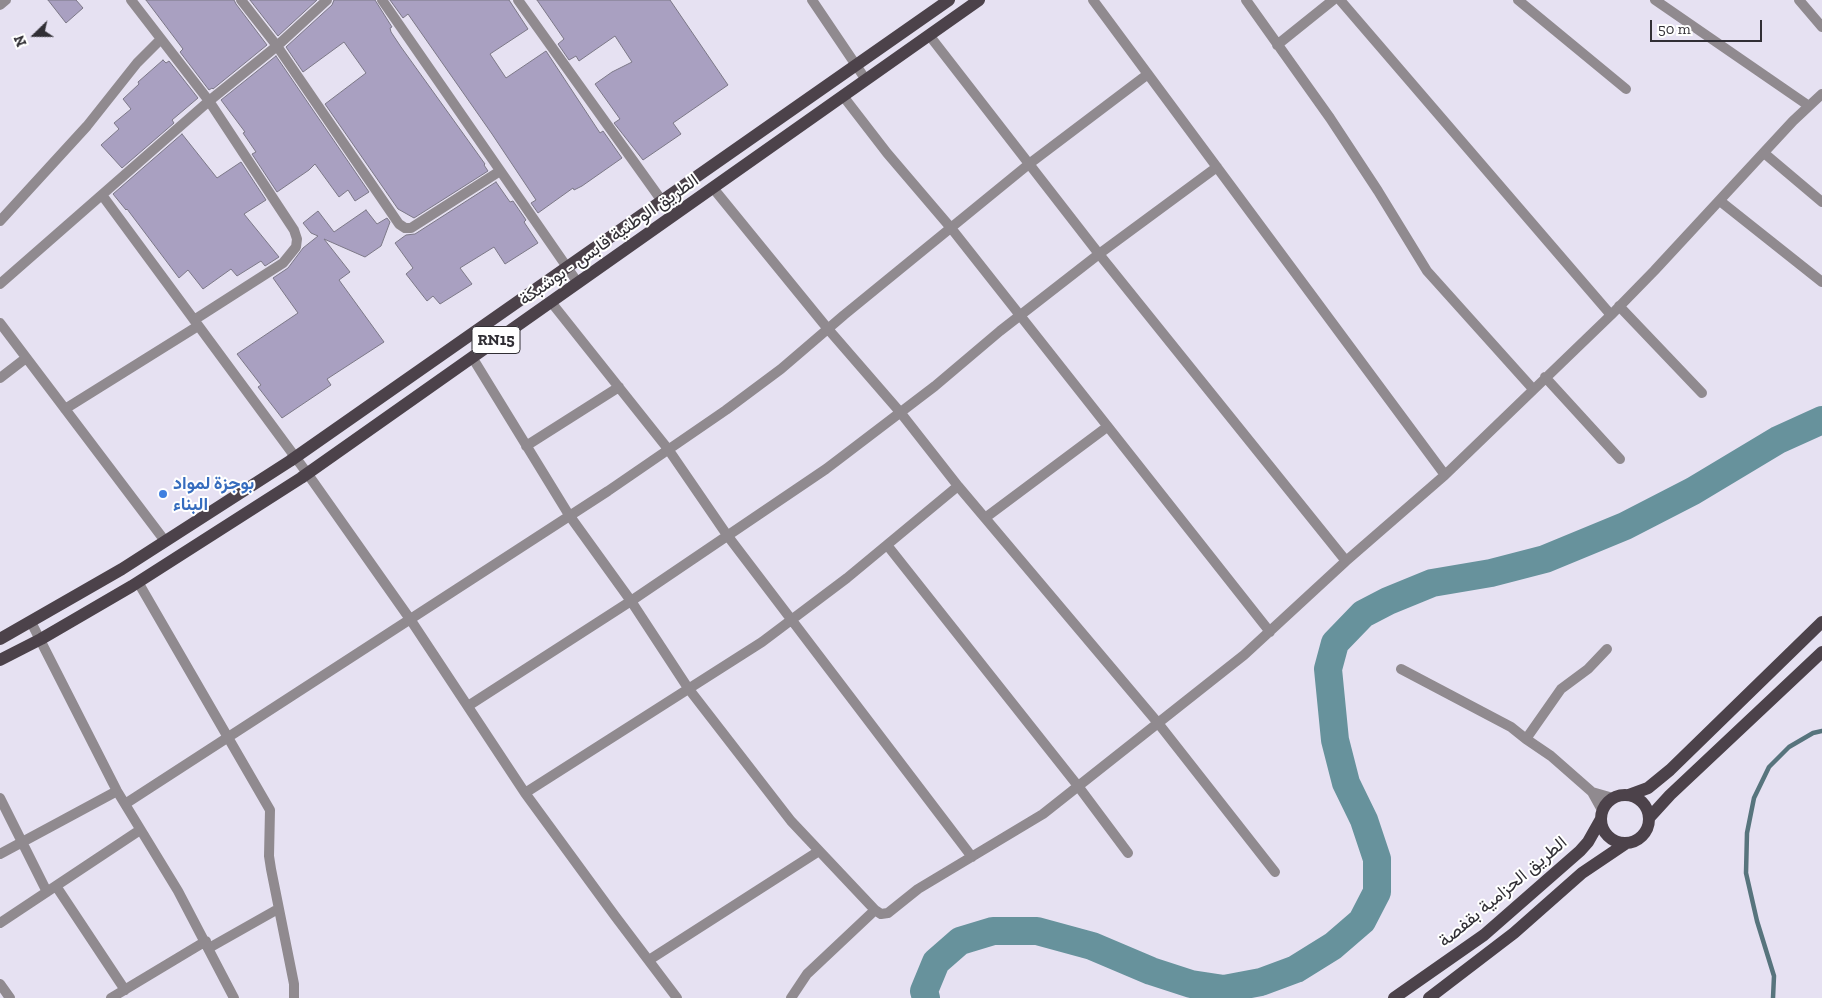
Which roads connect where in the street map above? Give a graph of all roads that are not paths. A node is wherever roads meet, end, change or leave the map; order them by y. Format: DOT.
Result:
graph roads {
  1 [pos="6,0"];
  2 [pos="130,0"];
  3 [pos="241,0"];
  4 [pos="327,0"];
  5 [pos="382,0"];
  6 [pos="518,0"];
  7 [pos="812,0"];
  8 [pos="949,0"];
  9 [pos="979,0"];
  10 [pos="1093,0"];
  11 [pos="1246,0"];
  12 [pos="1333,0"];
  13 [pos="1340,0"];
  14 [pos="1518,0"];
  15 [pos="1656,0"];
  16 [pos="1799,0"];
  17 [pos="0,5"];
  18 [pos="1822,27"];
  19 [pos="929,35"];
  20 [pos="161,39"];
  21 [pos="1278,44"];
  22 [pos="277,46"];
  23 [pos="856,66"];
  24 [pos="1148,74"];
  25 [pos="866,80"];
  26 [pos="1626,89"];
  27 [pos="1822,94"];
  28 [pos="843,96"];
  29 [pos="209,101"];
  30 [pos="1809,106"];
  31 [pos="1764,153"];
  32 [pos="1029,164"];
  33 [pos="1217,167"];
  34 [pos="500,170"];
  35 [pos="713,188"];
  36 [pos="102,195"];
  37 [pos="1720,200"];
  38 [pos="662,201"];
  39 [pos="1822,202"];
  40 [pos="0,221"];
  41 [pos="951,228"];
  42 [pos="1099,254"];
  43 [pos="567,268"];
  44 [pos="1822,282"];
  45 [pos="578,283"];
  46 [pos="0,284"];
  47 [pos="551,302"];
  48 [pos="1619,306"];
  49 [pos="1611,315"];
  50 [pos="1019,316"];
  51 [pos="0,323"];
  52 [pos="196,323"];
  53 [pos="828,329"];
  54 [pos="472,357"];
  55 [pos="26,358"];
  56 [pos="1545,377"];
  57 [pos="0,378"];
  58 [pos="619,387"];
  59 [pos="1533,389"];
  60 [pos="1702,393"];
  61 [pos="65,409"];
  62 [pos="900,412"];
  63 [pos="1107,426"];
  64 [pos="526,446"];
  65 [pos="668,449"];
  66 [pos="295,457"];
  67 [pos="1620,459"];
  68 [pos="308,474"];
  69 [pos="1445,476"];
  70 [pos="958,486"];
  71 [pos="569,515"];
  72 [pos="985,518"];
  73 [pos="727,535"];
  74 [pos="165,541"];
  75 [pos="887,545"];
  76 [pos="1346,561"];
  77 [pos="138,582"];
  78 [pos="631,601"];
  79 [pos="410,619"];
  80 [pos="792,620"];
  81 [pos="32,622"];
  82 [pos="1822,622"];
  83 [pos="1270,632"];
  84 [pos="0,639"];
  85 [pos="41,639"];
  86 [pos="1607,649"];
  87 [pos="1822,652"];
  88 [pos="0,660"];
  89 [pos="1401,669"];
  90 [pos="688,688"];
  91 [pos="468,706"];
  92 [pos="1158,723"];
  93 [pos="227,738"];
  94 [pos="1526,738"];
  95 [pos="1078,786"];
  96 [pos="117,791"];
  97 [pos="525,792"];
  98 [pos="1592,792"];
  99 [pos="1629,795"];
  100 [pos="0,798"];
  101 [pos="1613,798"];
  102 [pos="125,804"];
  103 [pos="1602,815"];
  104 [pos="1649,818"];
  105 [pos="140,830"];
  106 [pos="21,842"];
  107 [pos="1625,844"];
  108 [pos="819,851"];
  109 [pos="1128,853"];
  110 [pos="0,854"];
  111 [pos="972,857"];
  112 [pos="1275,872"];
  113 [pos="52,889"];
  114 [pos="278,909"];
  115 [pos="875,910"];
  116 [pos="0,923"];
  117 [pos="207,945"];
  118 [pos="649,960"];
  119 [pos="0,984"];
  120 [pos="125,990"];
  121 [pos="10,998"];
  122 [pos="111,998"];
  123 [pos="234,998"];
  124 [pos="294,998"];
  125 [pos="677,998"];
  126 [pos="790,998"];
  127 [pos="1394,998"];
  128 [pos="1429,998"];
  1 -- 17 [label="street"];
  2 -- 20 [label="street"];
  3 -- 22 [label="street"];
  4 -- 22 [label="street"];
  5 -- 34 [label="street"];
  6 -- 38 [label="street"];
  7 -- 23 [label="street"];
  8 -- 23 [label="main road, الطريق الوطنية قابس - بوشبكة / RN15"];
  9 -- 19 [label="main road, الطريق الوطنية قابس - بوشبكة / RN15"];
  10 -- 24 [label="street"];
  11 -- 21 [label="street"];
  12 -- 21 [label="street"];
  13 -- 49 [label="street"];
  14 -- 26 [label="street"];
  15 -- 30 [label="street"];
  16 -- 18 [label="street"];
  19 -- 25 [label="main road, الطريق الوطنية قابس - بوشبكة / RN15"];
  19 -- 32 [label="street"];
  20 -- 29 [label="street"];
  20 -- 40 [label="street"];
  21 -- 59 [label="street"];
  22 -- 29 [label="street"];
  22 -- 34 [label="street"];
  23 -- 25 [label="street"];
  23 -- 38 [label="main road, الطريق الوطنية قابس - بوشبكة / RN15"];
  24 -- 32 [label="street"];
  24 -- 33 [label="street"];
  25 -- 28 [label="main road, الطريق الوطنية قابس - بوشبكة / RN15"];
  27 -- 30 [label="street"];
  28 -- 35 [label="main road, الطريق الوطنية قابس - بوشبكة / RN15"];
  28 -- 41 [label="street"];
  29 -- 36 [label="street"];
  29 -- 52 [label="street"];
  30 -- 31 [label="street"];
  31 -- 37 [label="street"];
  31 -- 39 [label="street"];
  32 -- 41 [label="street"];
  32 -- 42 [label="street"];
  33 -- 42 [label="street"];
  33 -- 69 [label="street"];
  34 -- 43 [label="street"];
  35 -- 45 [label="main road, الطريق الوطنية قابس - بوشبكة / RN15"];
  35 -- 53 [label="street"];
  36 -- 46 [label="street"];
  36 -- 52 [label="street"];
  37 -- 44 [label="street"];
  37 -- 48 [label="street"];
  38 -- 43 [label="main road, الطريق الوطنية قابس - بوشبكة / RN15"];
  41 -- 50 [label="street"];
  41 -- 53 [label="street"];
  42 -- 50 [label="street"];
  42 -- 76 [label="street"];
  43 -- 45 [label="street"];
  43 -- 66 [label="main road, الطريق الوطنية قابس - بوشبكة / RN15"];
  45 -- 47 [label="main road, الطريق الوطنية قابس - بوشبكة / RN15"];
  47 -- 54 [label="main road, الطريق الوطنية قابس - بوشبكة / RN15"];
  47 -- 58 [label="street"];
  48 -- 49 [label="street"];
  48 -- 60 [label="street"];
  49 -- 56 [label="street"];
  50 -- 62 [label="street"];
  50 -- 63 [label="street"];
  51 -- 55 [label="street"];
  52 -- 61 [label="street"];
  52 -- 66 [label="street"];
  53 -- 62 [label="street"];
  53 -- 65 [label="street"];
  54 -- 64 [label="street"];
  54 -- 68 [label="main road, الطريق الوطنية قابس - بوشبكة / RN15"];
  55 -- 57 [label="street"];
  55 -- 61 [label="street"];
  56 -- 59 [label="street"];
  56 -- 67 [label="street"];
  58 -- 64 [label="street"];
  58 -- 65 [label="street"];
  59 -- 69 [label="street"];
  61 -- 74 [label="street"];
  62 -- 70 [label="street"];
  62 -- 73 [label="street"];
  63 -- 72 [label="street"];
  63 -- 83 [label="street"];
  64 -- 71 [label="street"];
  65 -- 71 [label="street"];
  65 -- 73 [label="street"];
  66 -- 68 [label="street"];
  66 -- 74 [label="main road, الطريق الوطنية قابس - بوشبكة / RN15"];
  68 -- 77 [label="main road, الطريق الوطنية قابس - بوشبكة / RN15"];
  68 -- 79 [label="street"];
  69 -- 76 [label="street"];
  70 -- 72 [label="street"];
  70 -- 75 [label="street"];
  71 -- 78 [label="street"];
  71 -- 79 [label="street"];
  72 -- 92 [label="street"];
  73 -- 78 [label="street"];
  73 -- 80 [label="street"];
  74 -- 81 [label="main road, الطريق الوطنية قابس - بوشبكة / RN15"];
  75 -- 80 [label="street"];
  75 -- 95 [label="street"];
  76 -- 83 [label="street"];
  77 -- 85 [label="main road, الطريق الوطنية قابس - بوشبكة / RN15"];
  77 -- 93 [label="street"];
  78 -- 90 [label="street"];
  78 -- 91 [label="street"];
  79 -- 91 [label="street"];
  79 -- 93 [label="street"];
  80 -- 90 [label="street"];
  80 -- 111 [label="street"];
  81 -- 84 [label="main road, الطريق الوطنية قابس - بوشبكة / RN15"];
  81 -- 85 [label="street"];
  82 -- 99 [label="main road"];
  83 -- 92 [label="street"];
  85 -- 88 [label="main road, الطريق الوطنية قابس - بوشبكة / RN15"];
  85 -- 96 [label="street"];
  86 -- 94 [label="street"];
  87 -- 104 [label="main road"];
  89 -- 94 [label="street"];
  90 -- 97 [label="street"];
  90 -- 108 [label="street"];
  91 -- 97 [label="street"];
  92 -- 95 [label="street"];
  92 -- 112 [label="street"];
  93 -- 102 [label="street"];
  93 -- 114 [label="street"];
  94 -- 98 [label="street"];
  95 -- 109 [label="street"];
  95 -- 111 [label="street"];
  96 -- 102 [label="street"];
  96 -- 106 [label="street"];
  97 -- 118 [label="street"];
  98 -- 101 [label="street"];
  98 -- 103 [label="street"];
  99 -- 101 [label="main road"];
  99 -- 104 [label="main road"];
  100 -- 106 [label="street"];
  101 -- 103 [label="main road"];
  102 -- 105 [label="street"];
  103 -- 107 [label="main road"];
  103 -- 127 [label="main road, الطريق الحزامية بقفصة"];
  104 -- 107 [label="main road"];
  105 -- 113 [label="street"];
  105 -- 117 [label="street"];
  106 -- 110 [label="street"];
  106 -- 113 [label="street"];
  107 -- 128 [label="main road, الطريق الحزامية بقفصة"];
  108 -- 115 [label="street"];
  108 -- 118 [label="street"];
  111 -- 115 [label="street"];
  113 -- 116 [label="street"];
  113 -- 120 [label="street"];
  114 -- 117 [label="street"];
  114 -- 124 [label="street"];
  115 -- 126 [label="street"];
  117 -- 120 [label="street"];
  117 -- 123 [label="street"];
  118 -- 125 [label="street"];
  119 -- 121 [label="street"];
  120 -- 122 [label="street"];
}
